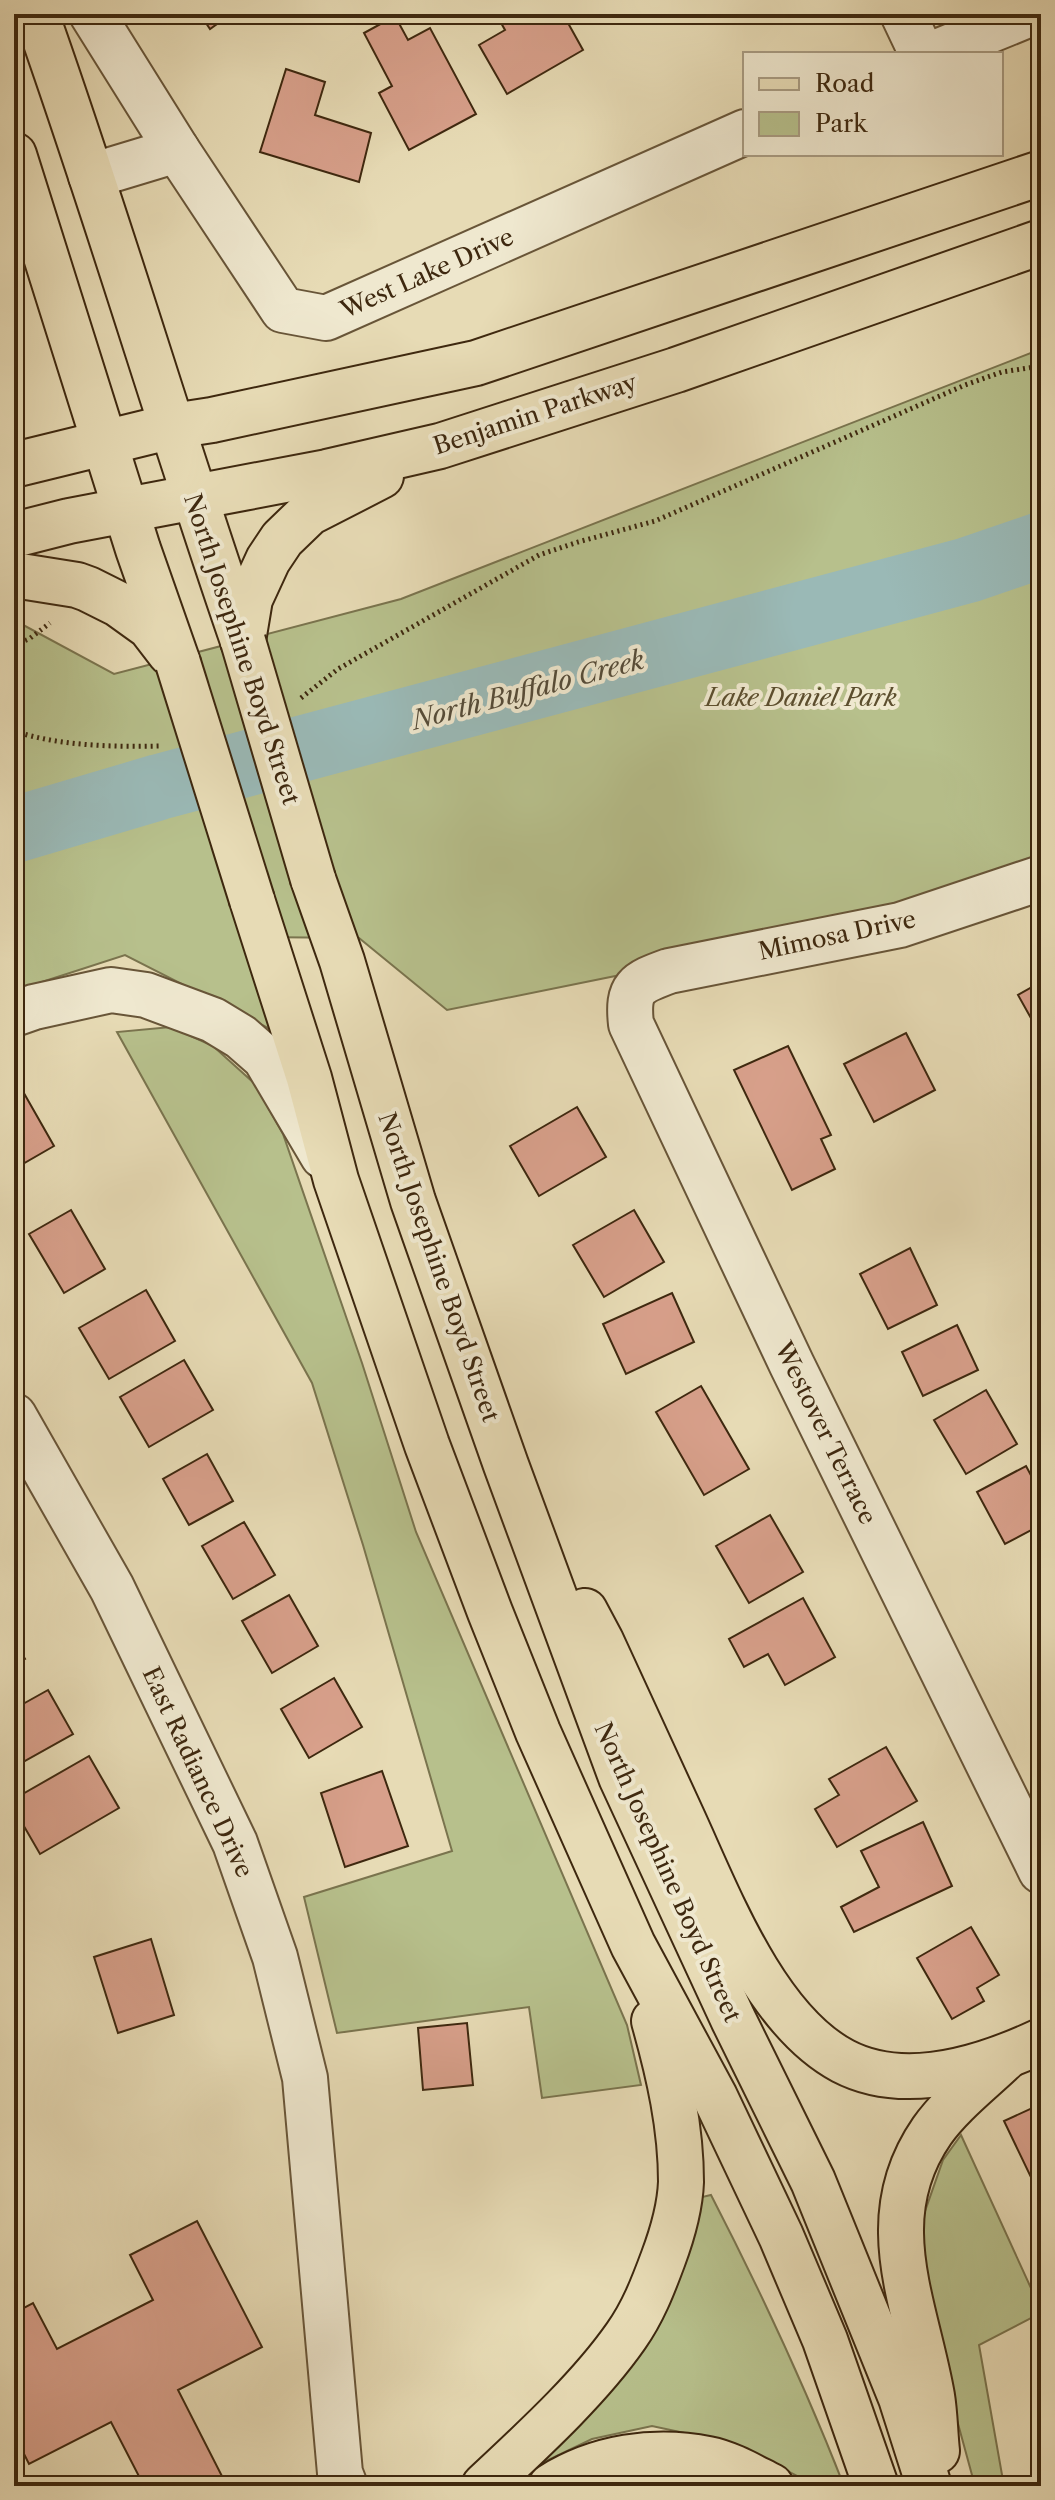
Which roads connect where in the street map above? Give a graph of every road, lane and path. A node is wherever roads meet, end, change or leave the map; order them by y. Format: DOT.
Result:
graph roads {
  1 [pos="36,14"];
  2 [pos="92,14"];
  3 [pos="903,14"];
  4 [pos="1030,14"];
  5 [pos="921,52"];
  6 [pos="937,52"];
  7 [pos="743,133"];
  8 [pos="177,150"];
  9 [pos="14,155"];
  10 [pos="1041,173"];
  11 [pos="91,176"];
  12 [pos="1041,242"];
  13 [pos="1041,366"];
  14 [pos="173,426"];
  15 [pos="104,443"];
  16 [pos="440,446"];
  17 [pos="14,465"];
  18 [pos="193,496"];
  19 [pos="126,510"];
  20 [pos="14,535"];
  21 [pos="14,575"];
  22 [pos="62,615"];
  23 [pos="243,641"];
  24 [pos="14,645"];
  25 [pos="178,663"];
  26 [pos="300,698"];
  27 [pos="14,731"];
  28 [pos="160,746"];
  29 [pos="1041,878"];
  30 [pos="634,989"];
  31 [pos="14,1014"];
  32 [pos="336,1180"];
  33 [pos="14,1416"];
  34 [pos="506,1465"];
  35 [pos="1041,1871"];
  36 [pos="633,1945"];
  37 [pos="1023,2049"];
  38 [pos="345,2486"];
  39 [pos="484,2486"];
  40 [pos="551,2486"];
  41 [pos="771,2486"];
  42 [pos="876,2486"];
  43 [pos="929,2486"];
  44 [pos="939,2486"];
  1 -- 11 [label="main road, North Josephine Boyd Street"];
  2 -- 8 [label="street, West Lake Drive"];
  3 -- 5 [label="street"];
  4 -- 6 [label="street"];
  7 -- 8 [label="street, West Lake Drive"];
  8 -- 11 [label="street"];
  9 -- 15 [label="main road"];
  10 -- 14 [label="main road"];
  11 -- 14 [label="main road, North Josephine Boyd Street"];
  12 -- 16 [label="main road, Benjamin Parkway"];
  13 -- 26 [label="path"];
  14 -- 15 [label="main road"];
  14 -- 18 [label="main road, North Josephine Boyd Street"];
  15 -- 17 [label="main road"];
  15 -- 19 [label="main road"];
  16 -- 18 [label="main road, Benjamin Parkway"];
  16 -- 23 [label="main road"];
  18 -- 19 [label="main road, Benjamin Parkway"];
  18 -- 23 [label="main road, North Josephine Boyd Street"];
  19 -- 20 [label="main road, Benjamin Parkway"];
  19 -- 25 [label="main road"];
  21 -- 25 [label="main road"];
  22 -- 24 [label="path"];
  23 -- 34 [label="main road, North Josephine Boyd Street, bridge"];
  25 -- 32 [label="main road, bridge"];
  27 -- 28 [label="path"];
  29 -- 30 [label="street, Mimosa Drive"];
  30 -- 35 [label="street, Westover Terrace"];
  31 -- 32 [label="street"];
  32 -- 36 [label="main road"];
  33 -- 38 [label="street, East Radiance Drive"];
  34 -- 37 [label="main road"];
  34 -- 43 [label="main road, North Josephine Boyd Street"];
  36 -- 39 [label="main road"];
  36 -- 42 [label="main road"];
  37 -- 44 [label="main road"];
  40 -- 41 [label="main road"];
}
